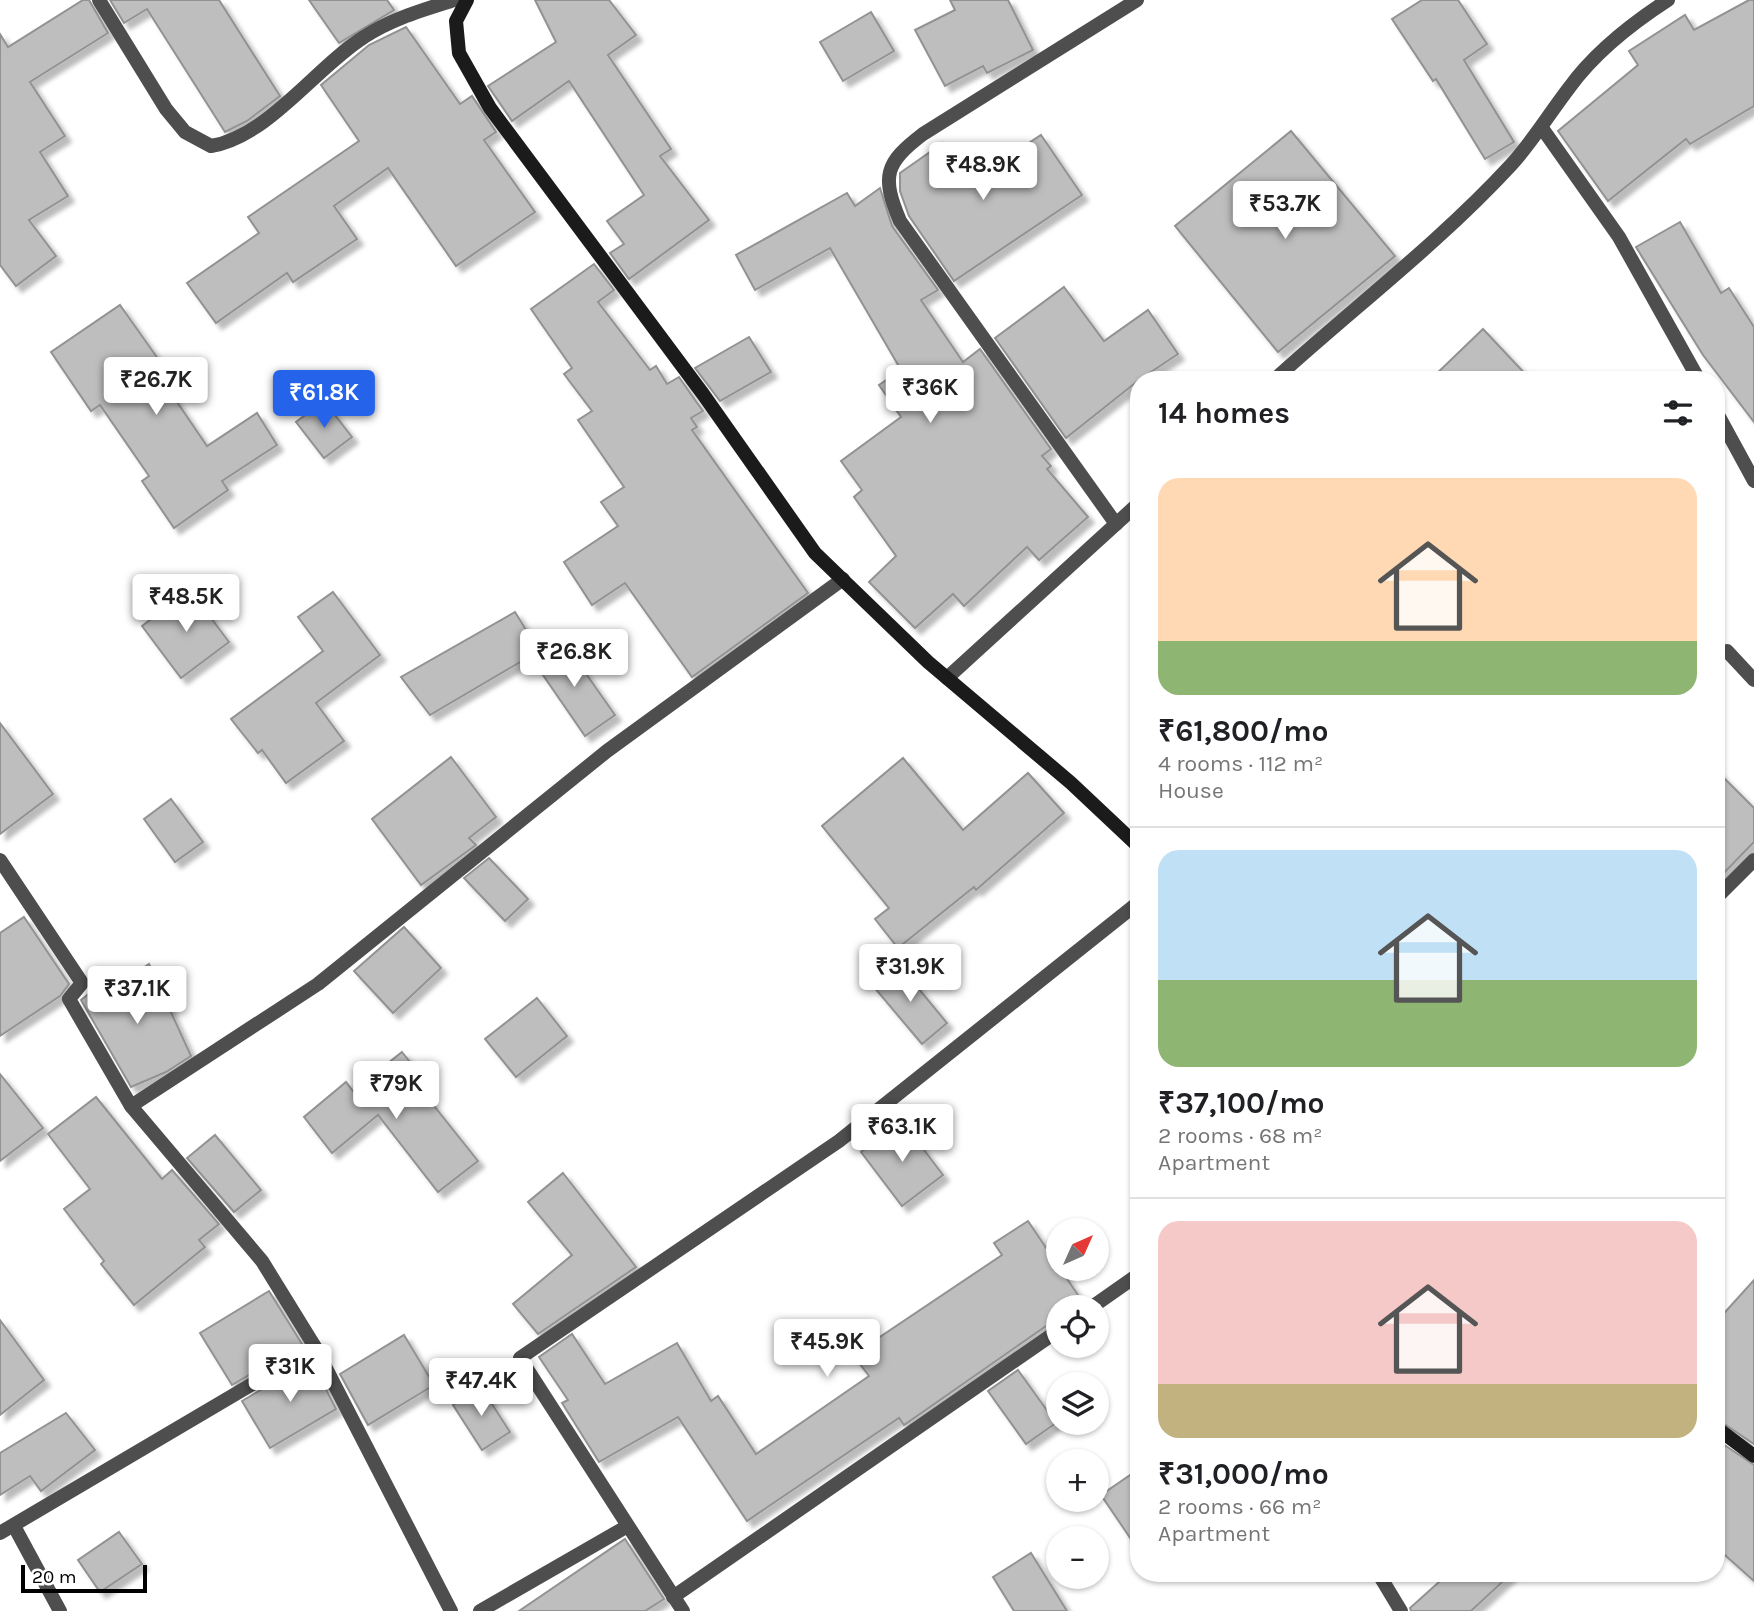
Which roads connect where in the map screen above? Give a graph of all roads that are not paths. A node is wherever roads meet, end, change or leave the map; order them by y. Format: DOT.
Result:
graph roads {
  1 [pos="99,0"];
  2 [pos="454,0"];
  3 [pos="467,0"];
  4 [pos="1137,0"];
  5 [pos="1668,0"];
  6 [pos="1542,128"];
  7 [pos="1285,371"];
  8 [pos="1694,371"];
  9 [pos="1725,427"];
  10 [pos="1754,481"];
  11 [pos="1130,511"];
  12 [pos="1116,524"];
  13 [pos="843,579"];
  14 [pos="1727,651"];
  15 [pos="947,678"];
  16 [pos="1754,680"];
  17 [pos="1130,839"];
  18 [pos="1754,860"];
  19 [pos="3,871"];
  20 [pos="1725,889"];
  21 [pos="1130,908"];
  22 [pos="131,1106"];
  23 [pos="1130,1280"];
  24 [pos="1109,1295"];
  25 [pos="1046,1339"];
  26 [pos="315,1347"];
  27 [pos="1725,1434"];
  28 [pos="1754,1456"];
  29 [pos="14,1526"];
  30 [pos="626,1527"];
  31 [pos="0,1533"];
  32 [pos="1383,1582"];
  33 [pos="673,1597"];
  34 [pos="60,1611"];
  35 [pos="451,1611"];
  36 [pos="480,1611"];
  37 [pos="682,1611"];
  38 [pos="1401,1611"];
  1 -- 2 [label="street"];
  3 -- 13 [label="street"];
  4 -- 12 [label="street"];
  5 -- 6 [label="street"];
  6 -- 7 [label="street"];
  6 -- 8 [label="street"];
  9 -- 10 [label="street"];
  11 -- 12 [label="street"];
  12 -- 15 [label="street"];
  13 -- 15 [label="street"];
  13 -- 22 [label="street"];
  14 -- 16 [label="street"];
  15 -- 17 [label="street"];
  18 -- 20 [label="street"];
  19 -- 22 [label="street"];
  21 -- 30 [label="street"];
  22 -- 26 [label="street"];
  23 -- 24 [label="street"];
  25 -- 33 [label="street"];
  26 -- 29 [label="street"];
  26 -- 35 [label="street"];
  27 -- 28 [label="street"];
  29 -- 31 [label="street"];
  29 -- 34 [label="street"];
  30 -- 33 [label="street"];
  30 -- 36 [label="street"];
  32 -- 38 [label="street"];
  33 -- 37 [label="street"];
}
